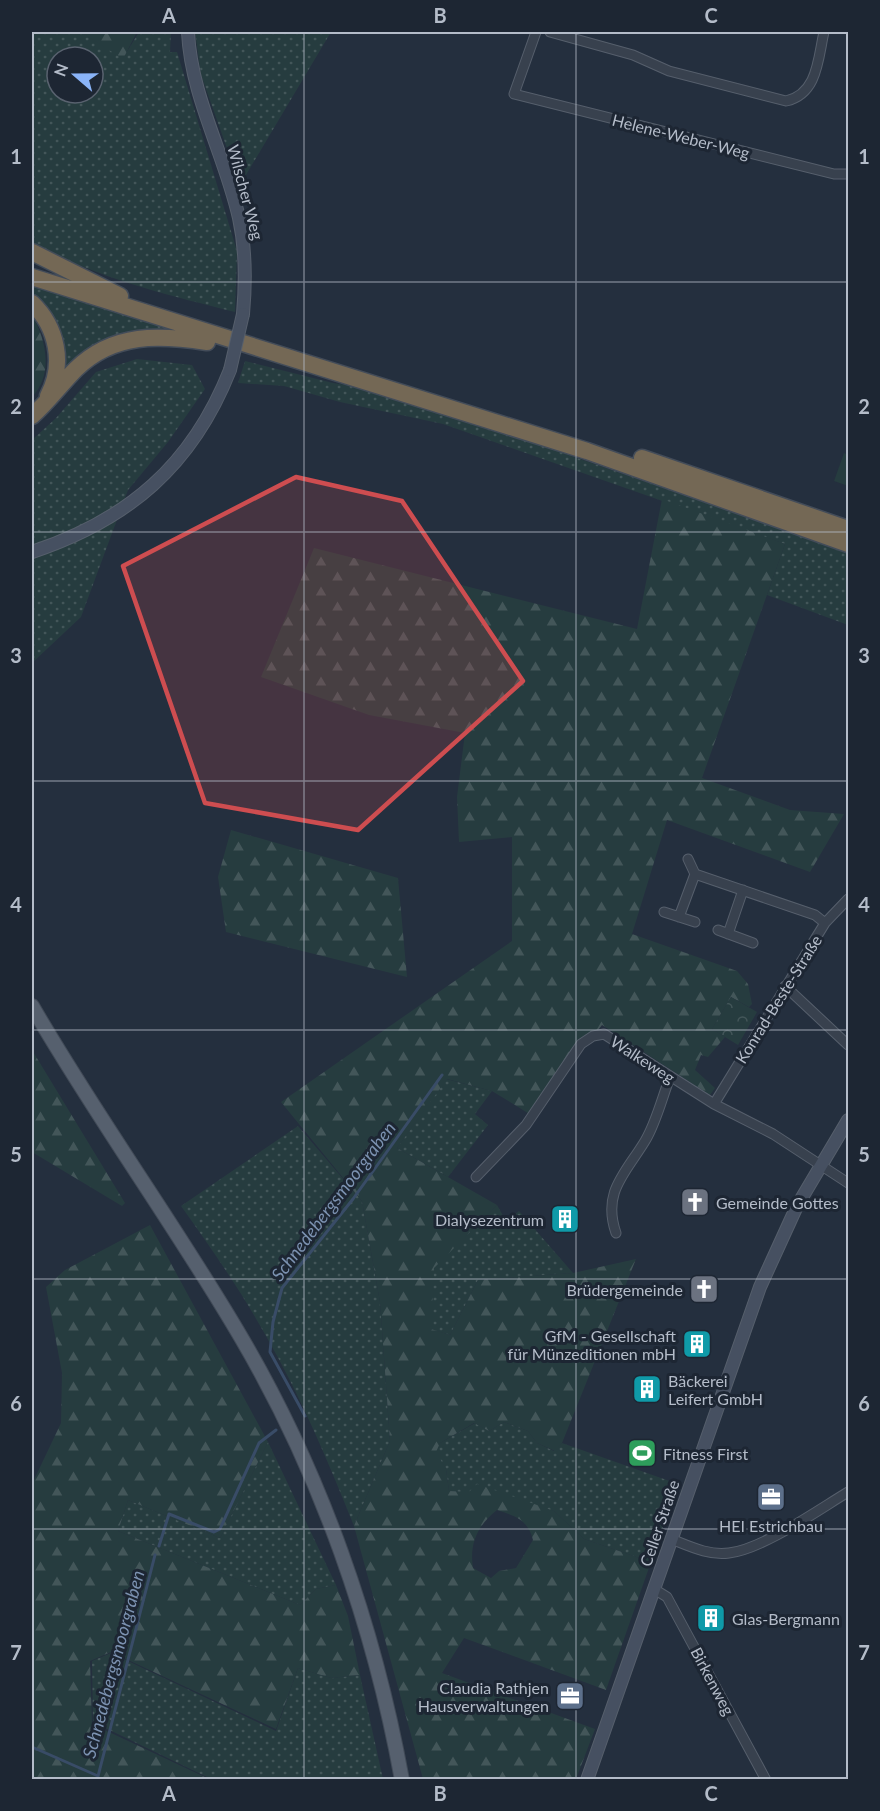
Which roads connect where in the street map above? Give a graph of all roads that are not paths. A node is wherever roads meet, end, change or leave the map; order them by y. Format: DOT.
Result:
graph roads {
  1 [pos="188,32"];
  2 [pos="536,32"];
  3 [pos="550,32"];
  4 [pos="824,32"];
  5 [pos="849,174"];
  6 [pos="32,252"];
  7 [pos="32,267"];
  8 [pos="32,277"];
  9 [pos="120,296"];
  10 [pos="32,303"];
  11 [pos="262,351"];
  12 [pos="35,413"];
  13 [pos="750,500"];
  14 [pos="769,508"];
  15 [pos="849,529"];
  16 [pos="849,544"];
  17 [pos="32,552"];
  18 [pos="688,858"];
  19 [pos="695,874"];
  20 [pos="743,890"];
  21 [pos="849,899"];
  22 [pos="664,912"];
  23 [pos="679,917"];
  24 [pos="695,922"];
  25 [pos="825,923"];
  26 [pos="718,930"];
  27 [pos="728,934"];
  28 [pos="753,943"];
  29 [pos="785,986"];
  30 [pos="32,1006"];
  31 [pos="849,1045"];
  32 [pos="670,1077"];
  33 [pos="714,1104"];
  34 [pos="849,1120"];
  35 [pos="819,1166"];
  36 [pos="476,1178"];
  37 [pos="849,1183"];
  38 [pos="616,1233"];
  39 [pos="849,1492"];
  40 [pos="671,1539"];
  41 [pos="661,1593"];
  42 [pos="402,1779"];
  43 [pos="588,1779"];
  44 [pos="766,1779"];
  1 -- 17 [label="street, Wilscher Weg, bridge"];
  2 -- 5 [label="street, Helene-Weber-Weg"];
  3 -- 4 [label="street"];
  6 -- 9 [label="highway"];
  7 -- 9 [label="highway"];
  8 -- 11 [label="highway"];
  9 -- 13 [label="highway"];
  10 -- 12 [label="highway"];
  11 -- 12 [label="highway"];
  11 -- 13 [label="highway"];
  13 -- 14 [label="highway"];
  14 -- 15 [label="highway"];
  14 -- 16 [label="highway"];
  18 -- 19 [label="street"];
  19 -- 20 [label="street"];
  19 -- 23 [label="street"];
  20 -- 25 [label="street"];
  20 -- 27 [label="street"];
  21 -- 25 [label="street, Konrad-Beste-Straße"];
  22 -- 23 [label="street"];
  23 -- 24 [label="street"];
  25 -- 29 [label="street, Konrad-Beste-Straße"];
  26 -- 27 [label="street"];
  27 -- 28 [label="street"];
  29 -- 31 [label="street"];
  29 -- 33 [label="street, Konrad-Beste-Straße"];
  30 -- 42 [label="main road"];
  32 -- 33 [label="street, Walkeweg"];
  32 -- 36 [label="street, Walkeweg"];
  32 -- 38 [label="street"];
  33 -- 35 [label="street, Walkeweg"];
  34 -- 35 [label="street, Celler Straße"];
  35 -- 37 [label="street, Walkeweg"];
  35 -- 40 [label="street, Celler Straße"];
  39 -- 40 [label="street"];
  40 -- 41 [label="street, Celler Straße"];
  41 -- 43 [label="street, Celler Straße"];
  41 -- 44 [label="street, Birkenweg"];
}
